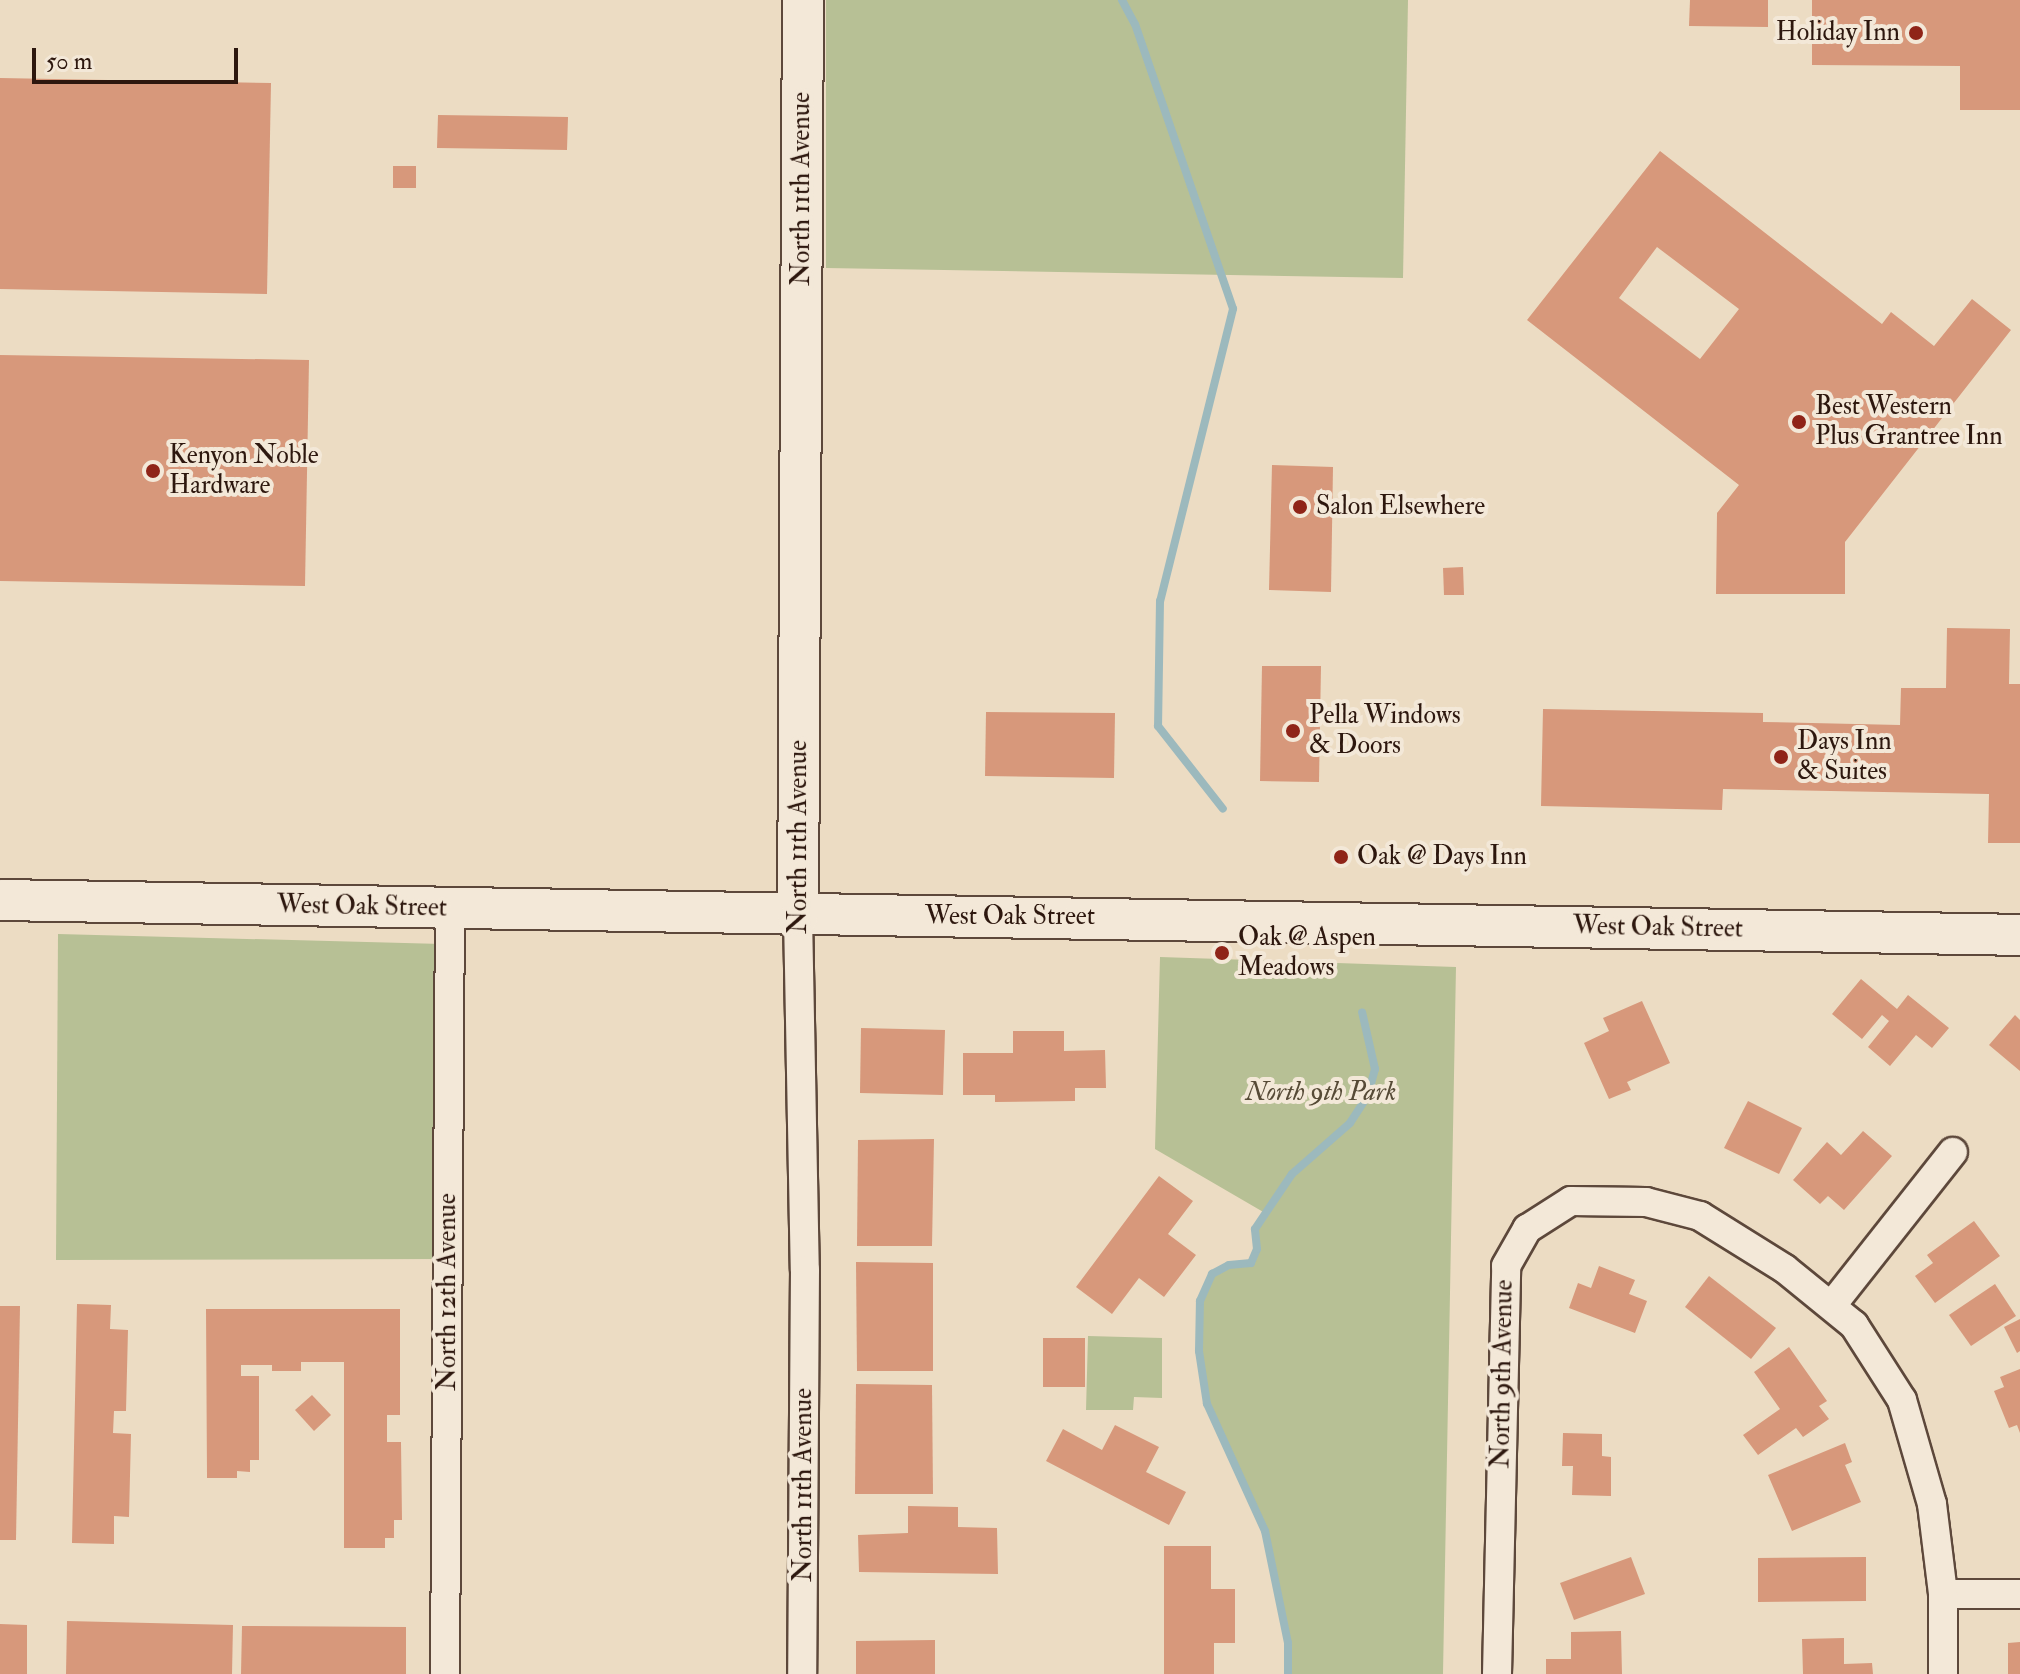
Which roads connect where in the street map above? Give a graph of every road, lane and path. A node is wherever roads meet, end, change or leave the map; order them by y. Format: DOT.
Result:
graph roads {
  1 [pos="803,0"];
  2 [pos="0,900"];
  3 [pos="450,909"];
  4 [pos="798,916"];
  5 [pos="2020,935"];
  6 [pos="1953,1152"];
  7 [pos="1832,1305"];
  8 [pos="1943,1594"];
  9 [pos="2020,1594"];
  10 [pos="445,1674"];
  11 [pos="802,1674"];
  12 [pos="1497,1674"];
  13 [pos="1943,1674"];
  1 -- 4 [label="main road, North 11th Avenue"];
  2 -- 3 [label="main road, West Oak Street"];
  3 -- 4 [label="main road, West Oak Street"];
  3 -- 10 [label="street, North 12th Avenue"];
  4 -- 5 [label="main road, West Oak Street"];
  4 -- 11 [label="street, North 11th Avenue"];
  6 -- 7 [label="street"];
  7 -- 8 [label="street, North 9th Avenue"];
  7 -- 12 [label="street, North 9th Avenue"];
  8 -- 9 [label="street"];
  8 -- 13 [label="street, North 9th Avenue"];
}
